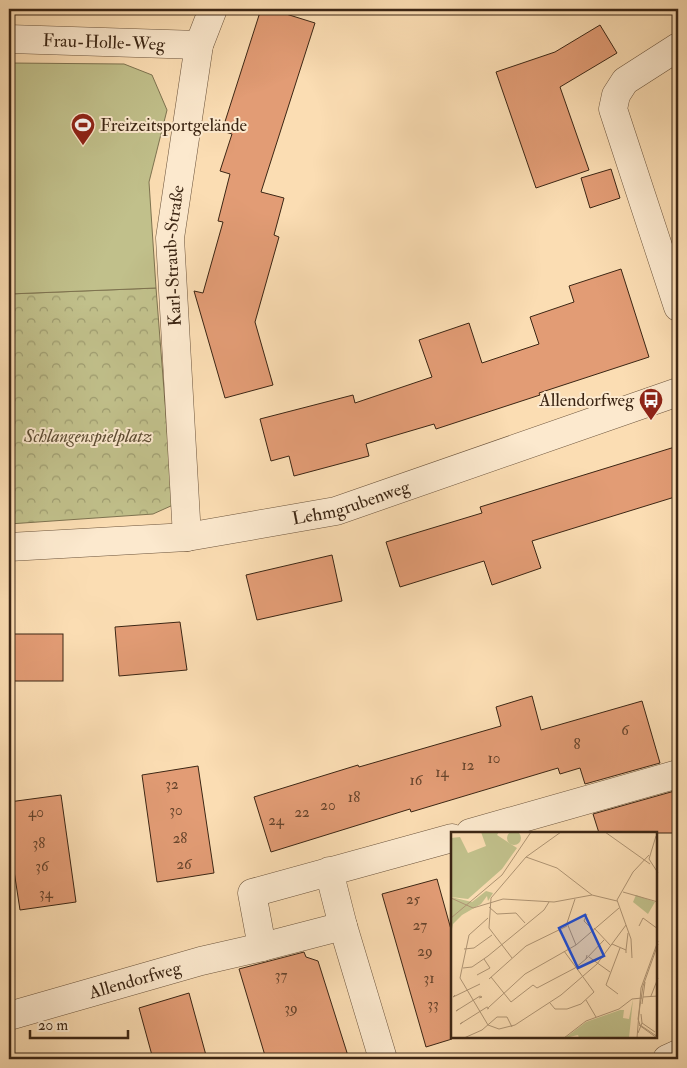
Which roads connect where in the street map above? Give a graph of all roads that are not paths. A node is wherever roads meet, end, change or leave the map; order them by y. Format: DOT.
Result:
graph roads {
  1 [pos="213,9"];
  2 [pos="9,39"];
  3 [pos="199,46"];
  4 [pos="678,47"];
  5 [pos="678,307"];
  6 [pos="678,392"];
  7 [pos="187,537"];
  8 [pos="9,547"];
  9 [pos="678,774"];
  10 [pos="474,832"];
  11 [pos="451,838"];
  12 [pos="329,871"];
  13 [pos="343,926"];
  14 [pos="262,946"];
  15 [pos="9,1016"];
  16 [pos="678,1054"];
  17 [pos="383,1059"];
  18 [pos="667,1059"];
  1 -- 3 [label="street, Karl-Straub-Straße"];
  2 -- 3 [label="street, Frau-Holle-Weg"];
  3 -- 7 [label="street, Karl-Straub-Straße"];
  4 -- 5 [label="street"];
  6 -- 7 [label="street, Lehmgrubenweg"];
  7 -- 8 [label="street, Lehmgrubenweg"];
  9 -- 10 [label="street"];
  11 -- 12 [label="street"];
  12 -- 13 [label="street"];
  12 -- 14 [label="street"];
  13 -- 14 [label="street, Allendorfweg"];
  13 -- 17 [label="street"];
  14 -- 15 [label="street, Allendorfweg"];
  16 -- 18 [label="street"];
}
